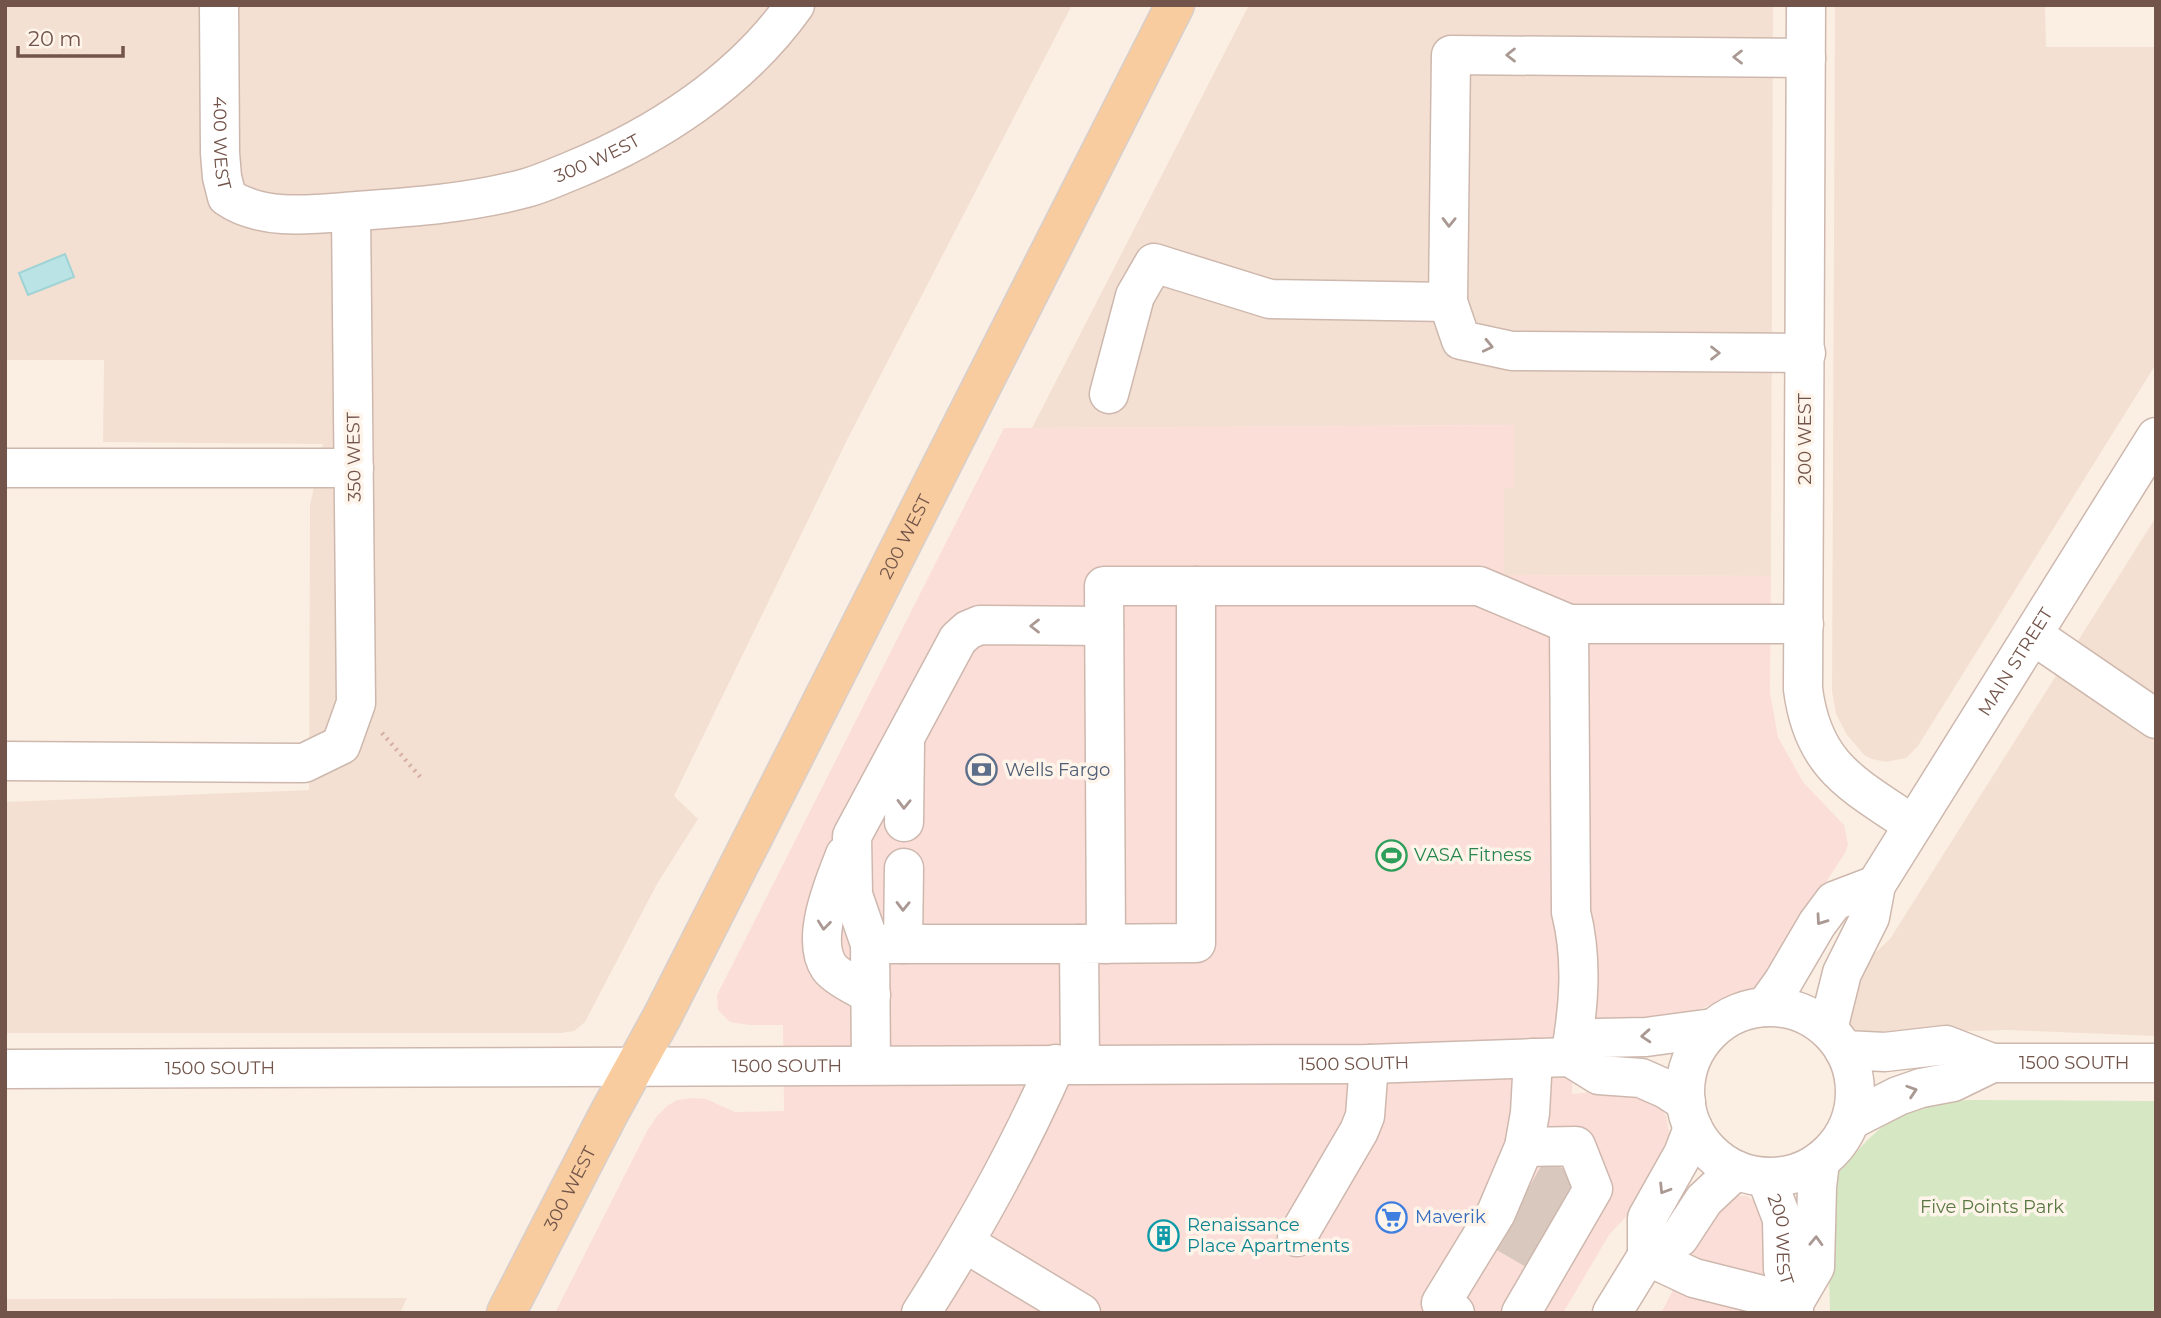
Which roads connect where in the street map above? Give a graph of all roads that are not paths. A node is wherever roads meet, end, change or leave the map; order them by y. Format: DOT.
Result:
graph roads {
  1 [pos="219,5"];
  2 [pos="795,5"];
  3 [pos="1175,5"];
  4 [pos="1806,5"];
  5 [pos="1806,58"];
  6 [pos="351,212"];
  7 [pos="1448,302"];
  8 [pos="1805,353"];
  9 [pos="1109,394"];
  10 [pos="2156,437"];
  11 [pos="5,468"];
  12 [pos="354,468"];
  13 [pos="1196,586"];
  14 [pos="1569,624"];
  15 [pos="1804,624"];
  16 [pos="1104,626"];
  17 [pos="2033,635"];
  18 [pos="2156,719"];
  19 [pos="905,737"];
  20 [pos="5,761"];
  21 [pos="904,822"];
  22 [pos="1913,825"];
  23 [pos="852,836"];
  24 [pos="904,868"];
  25 [pos="1876,885"];
  26 [pos="886,944"];
  27 [pos="1093,944"];
  28 [pos="871,995"];
  29 [pos="1765,1007"];
  30 [pos="1713,1028"];
  31 [pos="1836,1039"];
  32 [pos="1570,1057"];
  33 [pos="1533,1058"];
  34 [pos="1992,1063"];
  35 [pos="2156,1063"];
  36 [pos="1068,1064"];
  37 [pos="1369,1064"];
  38 [pos="871,1065"];
  39 [pos="635,1066"];
  40 [pos="5,1069"];
  41 [pos="1689,1115"];
  42 [pos="1851,1120"];
  43 [pos="1820,1161"];
  44 [pos="1751,1173"];
  45 [pos="1513,1191"];
  46 [pos="1297,1237"];
  47 [pos="965,1243"];
  48 [pos="1647,1256"];
  49 [pos="1794,1308"];
  50 [pos="506,1313"];
  51 [pos="921,1313"];
  52 [pos="1081,1313"];
  53 [pos="1455,1313"];
  54 [pos="1521,1313"];
  55 [pos="1612,1313"];
  1 -- 6 [label="street, 400 WEST"];
  2 -- 6 [label="street, 300 WEST"];
  3 -- 39 [label="main road, 200 WEST"];
  4 -- 5 [label="street, 200 WEST"];
  5 -- 7 [label="street, one-way"];
  5 -- 8 [label="street, 200 WEST"];
  6 -- 12 [label="street, 350 WEST"];
  7 -- 8 [label="street, one-way"];
  7 -- 9 [label="street"];
  8 -- 15 [label="street, 200 WEST"];
  10 -- 17 [label="street, MAIN STREET"];
  11 -- 12 [label="street"];
  12 -- 20 [label="street, 350 WEST"];
  13 -- 14 [label="street"];
  13 -- 16 [label="street"];
  13 -- 27 [label="street"];
  14 -- 15 [label="street"];
  14 -- 32 [label="street"];
  15 -- 22 [label="street, 200 WEST"];
  16 -- 19 [label="street, one-way"];
  16 -- 27 [label="street"];
  17 -- 18 [label="street"];
  17 -- 22 [label="street, MAIN STREET"];
  19 -- 21 [label="street, one-way"];
  19 -- 23 [label="street"];
  22 -- 25 [label="street, MAIN STREET"];
  23 -- 26 [label="street"];
  23 -- 28 [label="street, one-way"];
  24 -- 26 [label="street, one-way"];
  25 -- 29 [label="street, one-way"];
  25 -- 31 [label="street, MAIN STREET"];
  26 -- 27 [label="street"];
  26 -- 28 [label="street"];
  27 -- 36 [label="street"];
  28 -- 38 [label="street"];
  29 -- 30 [label="street"];
  29 -- 31 [label="street"];
  30 -- 32 [label="street, one-way"];
  30 -- 41 [label="street"];
  31 -- 34 [label="street, 1500 SOUTH"];
  31 -- 42 [label="street"];
  32 -- 33 [label="street, 1500 SOUTH"];
  32 -- 41 [label="street"];
  33 -- 37 [label="street, 1500 SOUTH"];
  33 -- 45 [label="street"];
  34 -- 35 [label="street, 1500 SOUTH"];
  42 -- 34 [label="street, 1500 SOUTH, one-way"];
  36 -- 37 [label="street, 1500 SOUTH"];
  36 -- 38 [label="street, 1500 SOUTH"];
  36 -- 47 [label="street"];
  37 -- 46 [label="street"];
  38 -- 39 [label="street, 1500 SOUTH"];
  39 -- 40 [label="street, 1500 SOUTH"];
  39 -- 50 [label="main road, 300 WEST"];
  41 -- 44 [label="street"];
  41 -- 48 [label="street, one-way"];
  42 -- 43 [label="street"];
  43 -- 44 [label="street"];
  49 -- 43 [label="street, 200 WEST, one-way"];
  44 -- 48 [label="street"];
  44 -- 49 [label="street, 200 WEST"];
  45 -- 53 [label="street"];
  45 -- 54 [label="street"];
  47 -- 51 [label="street"];
  47 -- 52 [label="street"];
  48 -- 49 [label="street"];
  48 -- 55 [label="street"];
}
